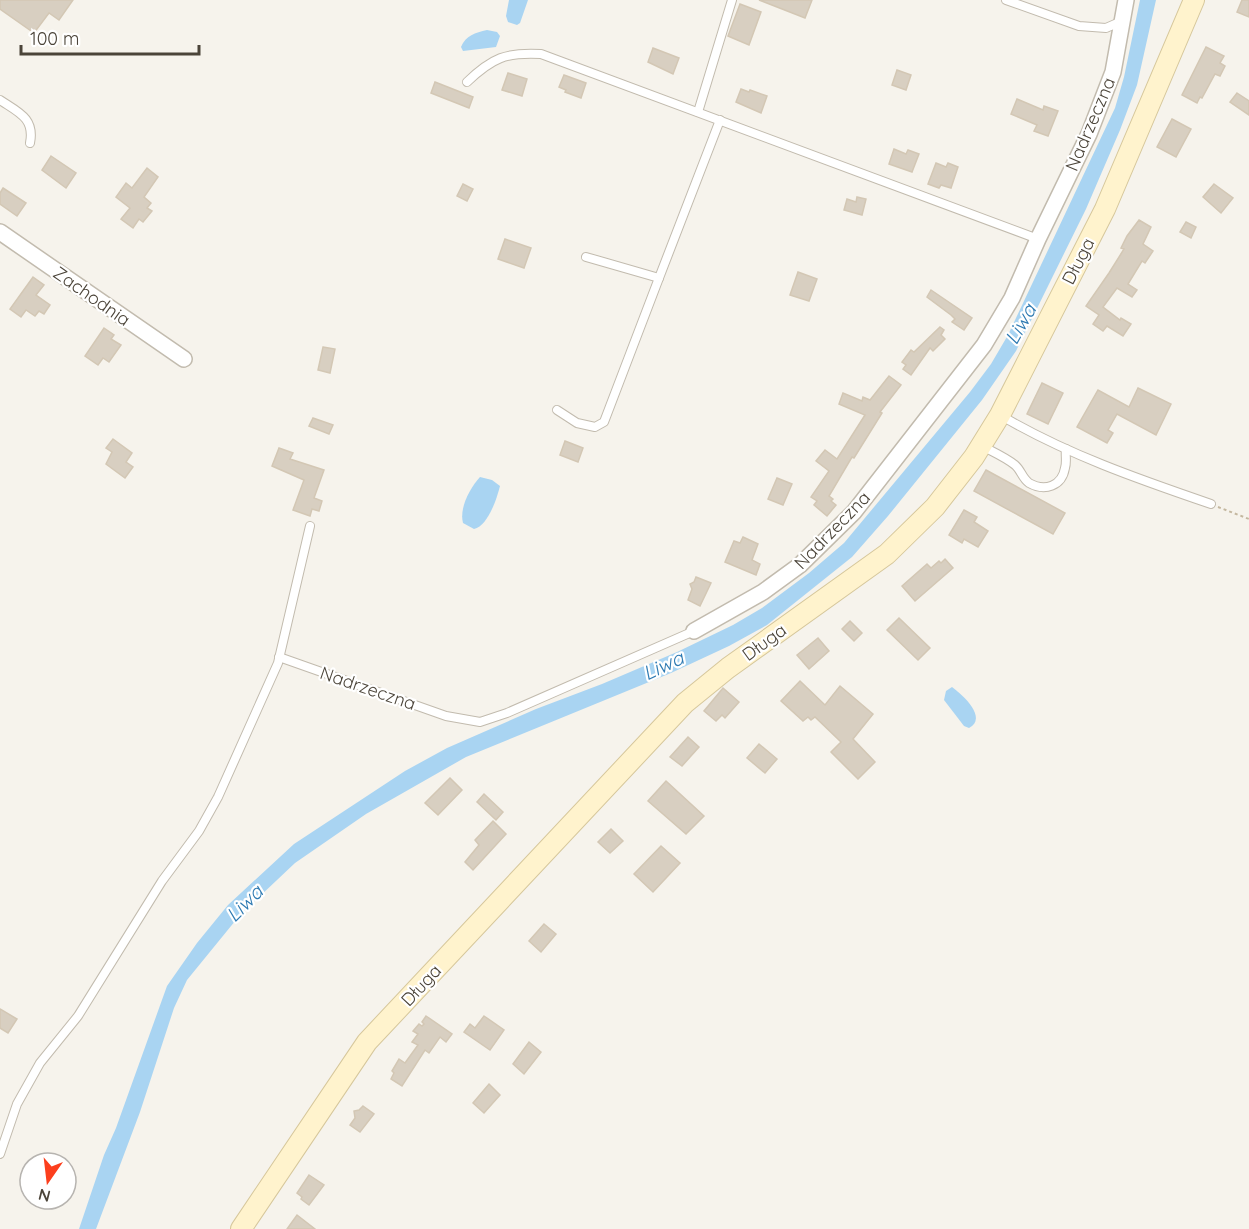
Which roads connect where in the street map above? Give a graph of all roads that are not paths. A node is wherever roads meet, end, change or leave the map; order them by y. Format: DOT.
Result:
graph roads {
  1 [pos="732,0"];
  2 [pos="1006,0"];
  3 [pos="1126,0"];
  4 [pos="1194,0"];
  5 [pos="1123,21"];
  6 [pos="467,82"];
  7 [pos="0,100"];
  8 [pos="698,112"];
  9 [pos="720,120"];
  10 [pos="30,143"];
  11 [pos="0,232"];
  12 [pos="1038,239"];
  13 [pos="586,256"];
  14 [pos="659,278"];
  15 [pos="184,359"];
  16 [pos="557,410"];
  17 [pos="1000,415"];
  18 [pos="981,446"];
  19 [pos="1066,449"];
  20 [pos="1211,504"];
  21 [pos="310,526"];
  22 [pos="693,632"];
  23 [pos="279,657"];
  24 [pos="0,1154"];
  25 [pos="241,1229"];
  1 -- 8 [label="lane"];
  2 -- 5 [label="lane"];
  3 -- 5 [label="street, Nadrzeczna"];
  4 -- 17 [label="street, Długa"];
  5 -- 12 [label="street, Nadrzeczna"];
  6 -- 8 [label="lane"];
  7 -- 10 [label="lane"];
  8 -- 9 [label="lane"];
  9 -- 12 [label="lane"];
  9 -- 14 [label="lane"];
  11 -- 15 [label="street, Zachodnia"];
  12 -- 22 [label="street, Nadrzeczna"];
  13 -- 14 [label="lane"];
  14 -- 16 [label="lane"];
  17 -- 18 [label="street, Długa"];
  17 -- 19 [label="lane"];
  18 -- 19 [label="lane"];
  18 -- 25 [label="street, Długa"];
  19 -- 20 [label="lane"];
  21 -- 23 [label="lane"];
  22 -- 23 [label="lane, Nadrzeczna"];
  23 -- 24 [label="lane"];
}
